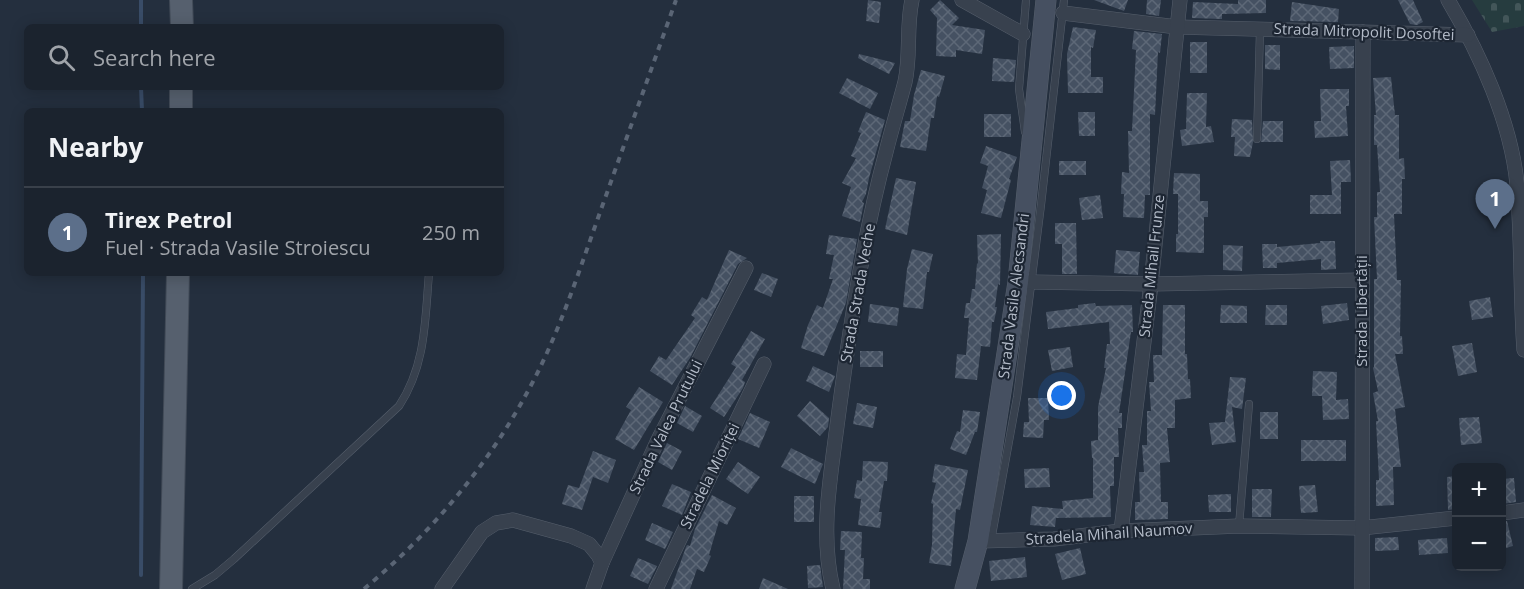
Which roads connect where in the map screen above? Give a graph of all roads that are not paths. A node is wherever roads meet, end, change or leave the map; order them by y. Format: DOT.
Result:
graph roads {
  1 [pos="181,0"];
  2 [pos="912,0"];
  3 [pos="962,0"];
  4 [pos="1026,0"];
  5 [pos="1046,0"];
  6 [pos="1180,0"];
  7 [pos="1448,0"];
  8 [pos="1064,7"];
  9 [pos="182,24"];
  10 [pos="1177,27"];
  11 [pos="1260,30"];
  12 [pos="1363,32"];
  13 [pos="1023,34"];
  14 [pos="1468,36"];
  15 [pos="182,90"];
  16 [pos="181,108"];
  17 [pos="1257,139"];
  18 [pos="1029,165"];
  19 [pos="746,268"];
  20 [pos="178,276"];
  21 [pos="429,276"];
  22 [pos="1362,280"];
  23 [pos="1031,282"];
  24 [pos="1151,284"];
  25 [pos="1524,350"];
  26 [pos="764,364"];
  27 [pos="1249,404"];
  28 [pos="1524,510"];
  29 [pos="1506,512"];
  30 [pos="1452,518"];
  31 [pos="1239,526"];
  32 [pos="1361,528"];
  33 [pos="1121,531"];
  34 [pos="985,541"];
  35 [pos="602,563"];
  36 [pos="171,589"];
  37 [pos="192,589"];
  38 [pos="442,589"];
  39 [pos="593,589"];
  40 [pos="656,589"];
  41 [pos="833,589"];
  42 [pos="965,589"];
  43 [pos="1362,589"];
  1 -- 9 [label="main road"];
  2 -- 41 [label="street, Strada Strada Veche"];
  3 -- 13 [label="street"];
  4 -- 13 [label="lane"];
  5 -- 18 [label="main road, Strada Vasile Alecsandri"];
  6 -- 10 [label="street, Strada Mihail Frunze"];
  7 -- 14 [label="street"];
  8 -- 10 [label="street, Strada Mitropolit Dosoftei"];
  8 -- 23 [label="lane"];
  10 -- 11 [label="street, Strada Mitropolit Dosoftei"];
  10 -- 24 [label="street, Strada Mihail Frunze"];
  11 -- 12 [label="street, Strada Mitropolit Dosoftei"];
  11 -- 17 [label="lane, Strada Mitropolit Dosoftei"];
  12 -- 14 [label="street, Strada Mitropolit Dosoftei"];
  12 -- 22 [label="street, Strada Libertății"];
  13 -- 18 [label="lane"];
  14 -- 25 [label="street"];
  15 -- 16 [label="main road"];
  18 -- 34 [label="main road, Strada Vasile Alecsandri"];
  19 -- 35 [label="street, Strada Valea Prutului"];
  20 -- 36 [label="main road"];
  21 -- 37 [label="lane"];
  22 -- 24 [label="street"];
  22 -- 32 [label="street, Strada Libertății"];
  23 -- 24 [label="street"];
  23 -- 34 [label="lane"];
  24 -- 33 [label="street, Strada Mihail Frunze"];
  26 -- 40 [label="street, Stradela Mioriței"];
  27 -- 31 [label="lane"];
  28 -- 29 [label="street"];
  30 -- 32 [label="street, Stradela Mihail Naumov"];
  31 -- 32 [label="street, Stradela Mihail Naumov"];
  31 -- 33 [label="street, Stradela Mihail Naumov"];
  32 -- 43 [label="street, Strada Libertății"];
  33 -- 34 [label="street, Stradela Mihail Naumov"];
  34 -- 42 [label="main road, Strada Vasile Alecsandri"];
  35 -- 38 [label="street"];
  35 -- 39 [label="street, Strada Valea Prutului"];
}
